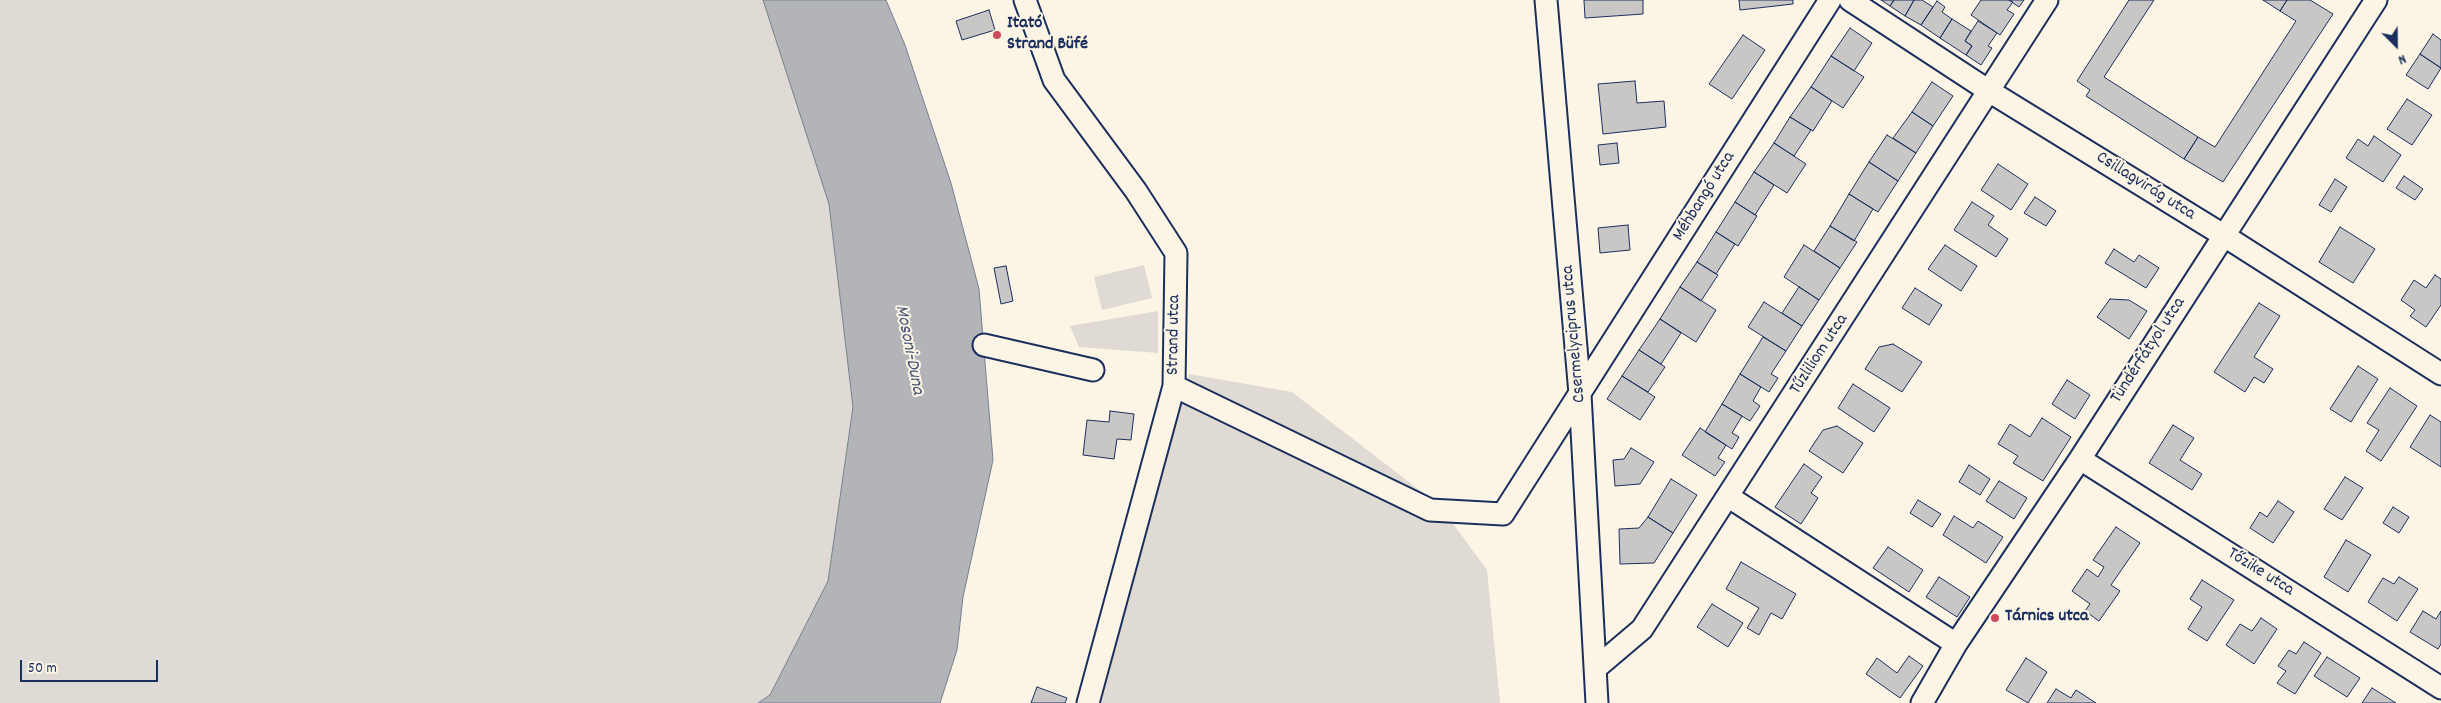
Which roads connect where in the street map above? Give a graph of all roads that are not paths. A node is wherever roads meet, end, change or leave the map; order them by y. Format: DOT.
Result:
graph roads {
  1 [pos="1025,0"];
  2 [pos="1546,0"];
  3 [pos="1830,0"];
  4 [pos="1850,0"];
  5 [pos="2048,0"];
  6 [pos="2376,0"];
  7 [pos="1988,91"];
  8 [pos="2223,235"];
  9 [pos="984,345"];
  10 [pos="1092,370"];
  11 [pos="2441,374"];
  12 [pos="1174,386"];
  13 [pos="1580,394"];
  14 [pos="2080,459"];
  15 [pos="1729,497"];
  16 [pos="1956,644"];
  17 [pos="1596,668"];
  18 [pos="2441,688"];
  19 [pos="1088,703"];
  20 [pos="1597,703"];
  21 [pos="1922,703"];
  1 -- 12 [label="street, Strand utca"];
  2 -- 13 [label="street, Csermelyciprus utca"];
  3 -- 13 [label="street, Méhbangó utca"];
  4 -- 7 [label="street, Csillagvirág utca"];
  5 -- 7 [label="street, Tűzliliom utca"];
  6 -- 8 [label="street, Tündérfátyol utca"];
  7 -- 8 [label="street, Csillagvirág utca"];
  7 -- 15 [label="street, Tűzliliom utca"];
  8 -- 11 [label="street, Csillagvirág utca"];
  8 -- 14 [label="street, Tündérfátyol utca"];
  9 -- 10 [label="street"];
  12 -- 13 [label="street, Méhbangó utca"];
  12 -- 19 [label="street, Strand utca"];
  13 -- 17 [label="street, Csermelyciprus utca"];
  14 -- 16 [label="street, Tündérfátyol utca"];
  14 -- 18 [label="street, Tőzike utca"];
  15 -- 16 [label="street"];
  15 -- 17 [label="street, Tűzliliom utca"];
  16 -- 21 [label="street, Tündérfátyol utca"];
  17 -- 20 [label="street"];
}
